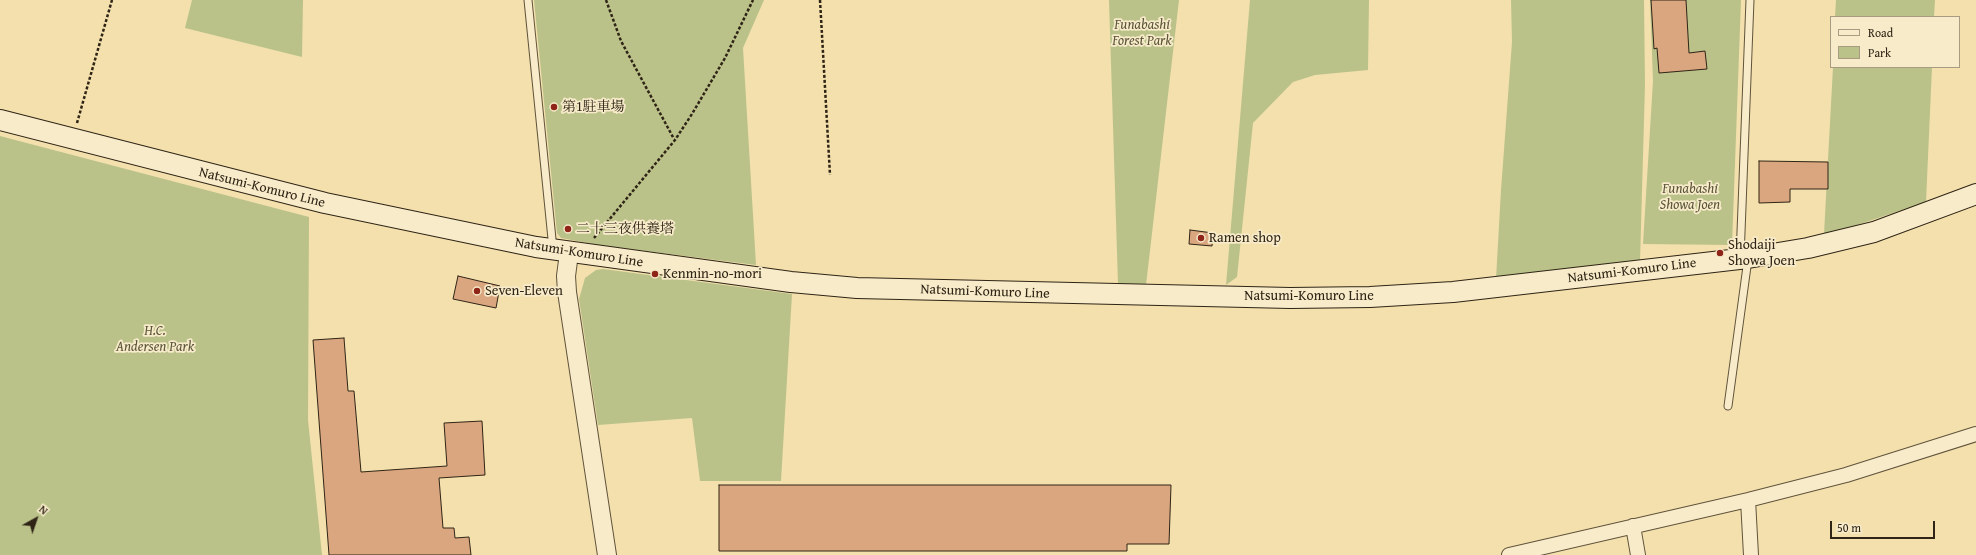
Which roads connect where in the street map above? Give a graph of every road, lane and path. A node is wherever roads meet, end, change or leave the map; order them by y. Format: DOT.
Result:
graph roads {
  1 [pos="112,0"];
  2 [pos="528,0"];
  3 [pos="606,0"];
  4 [pos="754,0"];
  5 [pos="820,0"];
  6 [pos="1750,0"];
  7 [pos="0,120"];
  8 [pos="74,140"];
  9 [pos="674,140"];
  10 [pos="830,175"];
  11 [pos="1976,194"];
  12 [pos="590,243"];
  13 [pos="561,252"];
  14 [pos="1744,258"];
  15 [pos="1728,406"];
  16 [pos="1976,434"];
  17 [pos="1748,500"];
  18 [pos="1634,526"];
  19 [pos="1515,554"];
  20 [pos="607,555"];
  21 [pos="1638,555"];
  22 [pos="1751,555"];
  1 -- 8 [label="path"];
  2 -- 13 [label="lane"];
  3 -- 9 [label="path"];
  4 -- 9 [label="path"];
  5 -- 10 [label="path"];
  6 -- 14 [label="lane"];
  7 -- 8 [label="main road, Natsumi-Komuro Line"];
  8 -- 13 [label="main road, Natsumi-Komuro Line"];
  9 -- 12 [label="path"];
  11 -- 14 [label="main road, Natsumi-Komuro Line"];
  13 -- 14 [label="main road, Natsumi-Komuro Line"];
  13 -- 20 [label="street"];
  14 -- 15 [label="lane"];
  16 -- 17 [label="street"];
  17 -- 18 [label="street"];
  17 -- 22 [label="street"];
  18 -- 19 [label="street"];
  18 -- 21 [label="street"];
}
